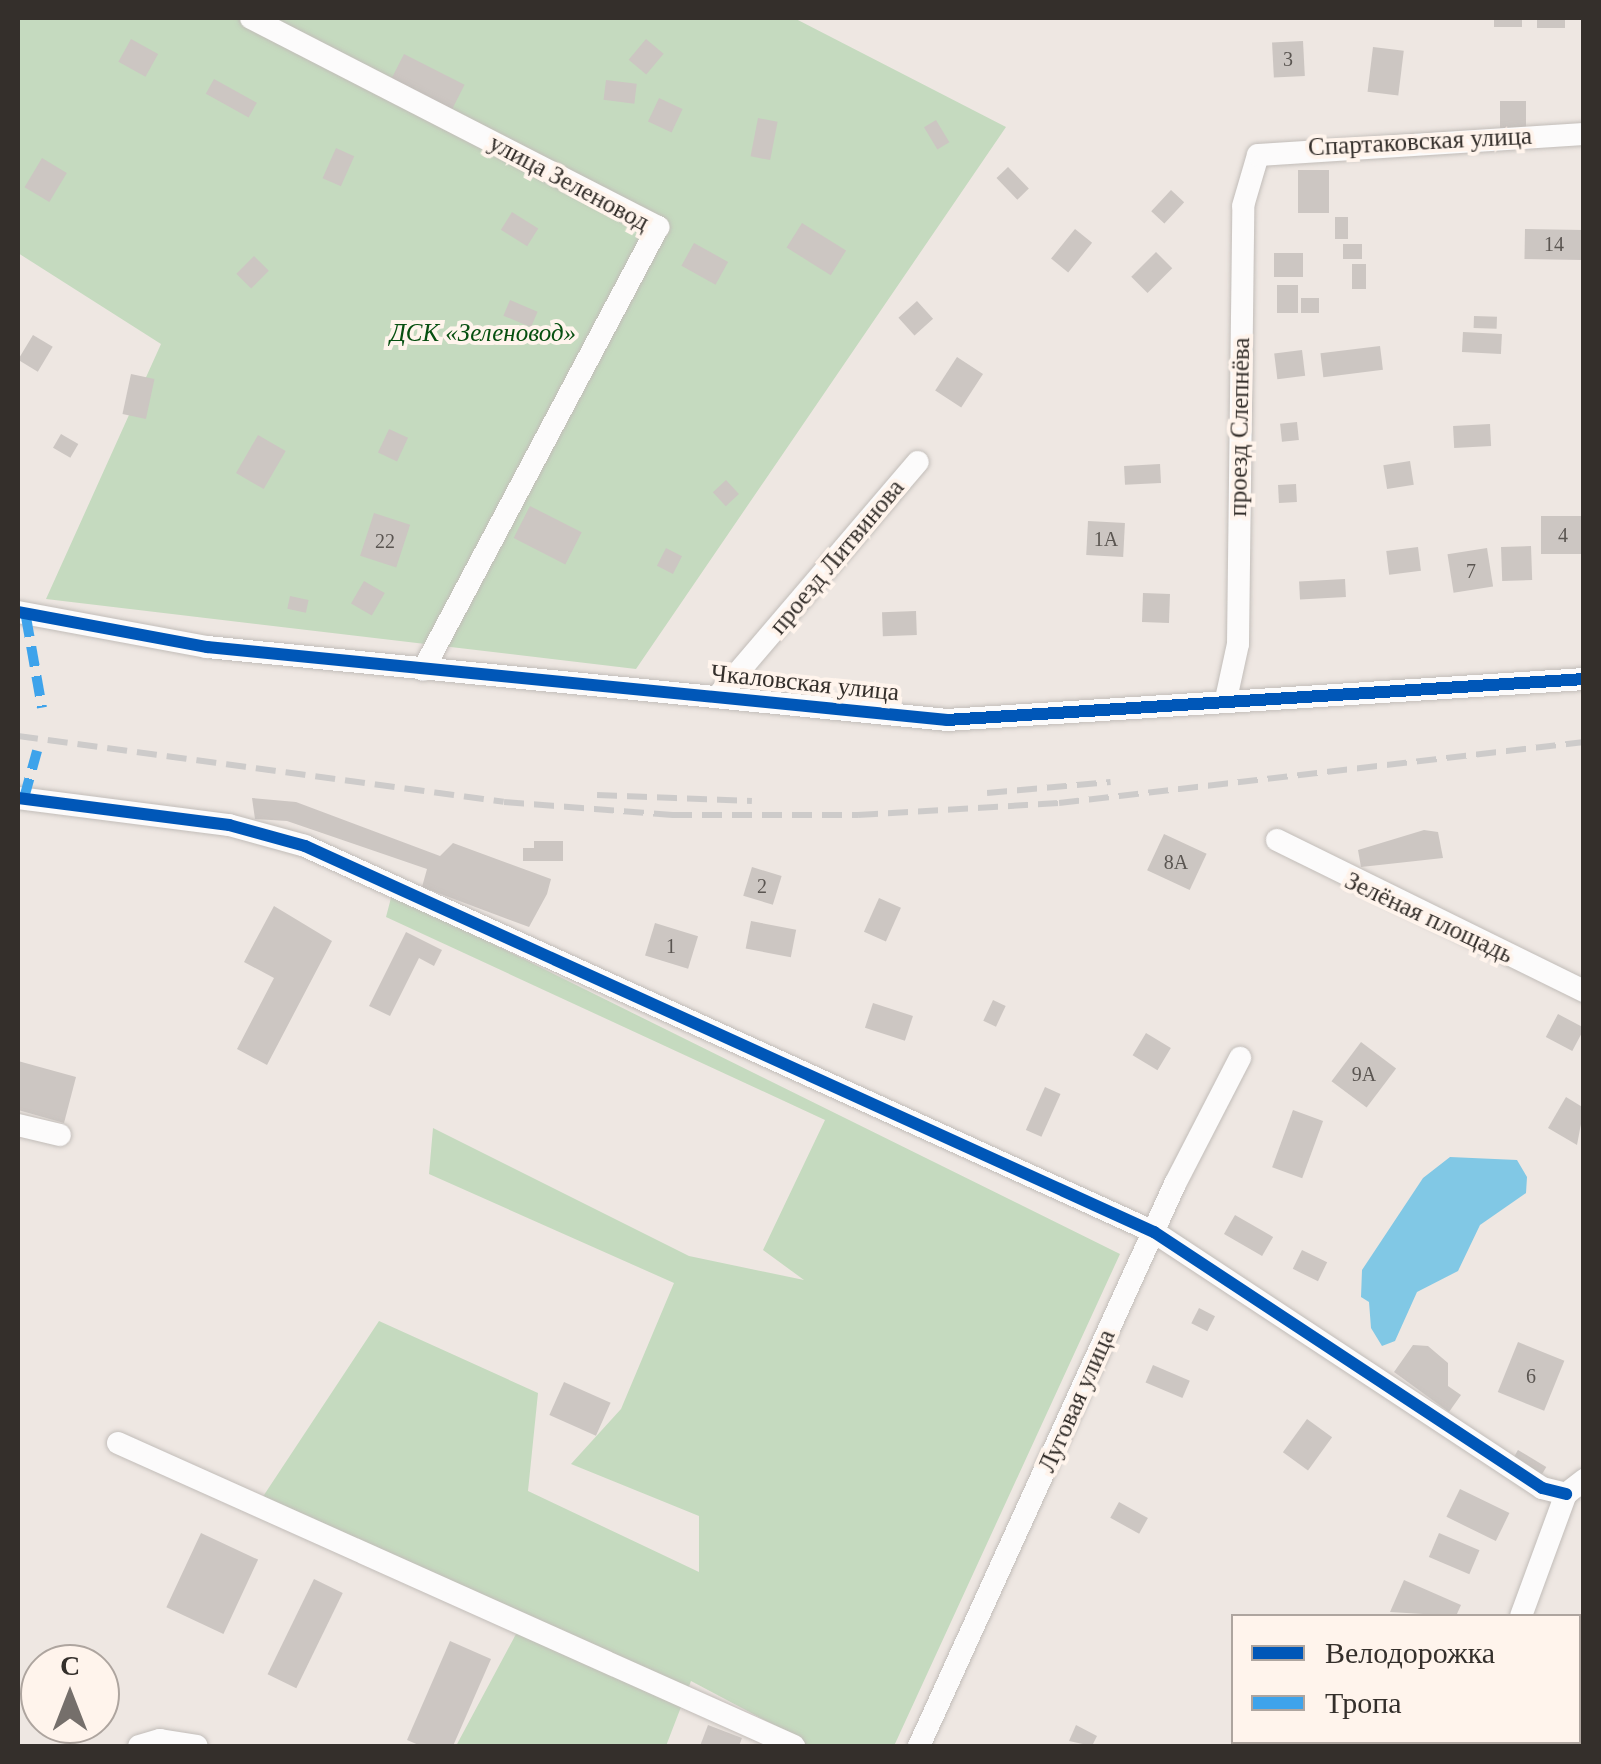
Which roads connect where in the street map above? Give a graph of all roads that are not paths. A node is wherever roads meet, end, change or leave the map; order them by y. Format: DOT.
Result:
graph roads {
  1 [pos="251,18"];
  2 [pos="1584,134"];
  3 [pos="1258,155"];
  4 [pos="918,462"];
  5 [pos="22,615"];
  6 [pos="423,670"];
  7 [pos="1584,679"];
  8 [pos="717,697"];
  9 [pos="1226,699"];
  10 [pos="18,798"];
  11 [pos="1277,840"];
  12 [pos="1584,991"];
  13 [pos="1240,1058"];
  14 [pos="18,1125"];
  15 [pos="60,1136"];
  16 [pos="1154,1232"];
  17 [pos="118,1443"];
  18 [pos="1575,1487"];
  19 [pos="1522,1614"];
  20 [pos="150,1744"];
  21 [pos="197,1746"];
  22 [pos="794,1746"];
  23 [pos="920,1746"];
  1 -- 6 [label="street, улица Зеленовод"];
  2 -- 3 [label="street, Спартаковская улица"];
  3 -- 9 [label="street, проезд Слепнёва"];
  4 -- 8 [label="street, проезд Литвинова"];
  5 -- 6 [label="street, Чкаловская улица"];
  6 -- 8 [label="street, Чкаловская улица"];
  7 -- 9 [label="street, Чкаловская улица"];
  8 -- 9 [label="street, Чкаловская улица"];
  10 -- 16 [label="street"];
  11 -- 12 [label="street, Зелёная площадь"];
  13 -- 16 [label="street, Луговая улица"];
  14 -- 15 [label="street"];
  16 -- 18 [label="street"];
  16 -- 23 [label="street, Луговая улица"];
  17 -- 22 [label="street"];
  18 -- 19 [label="street"];
  20 -- 21 [label="street"];
}
